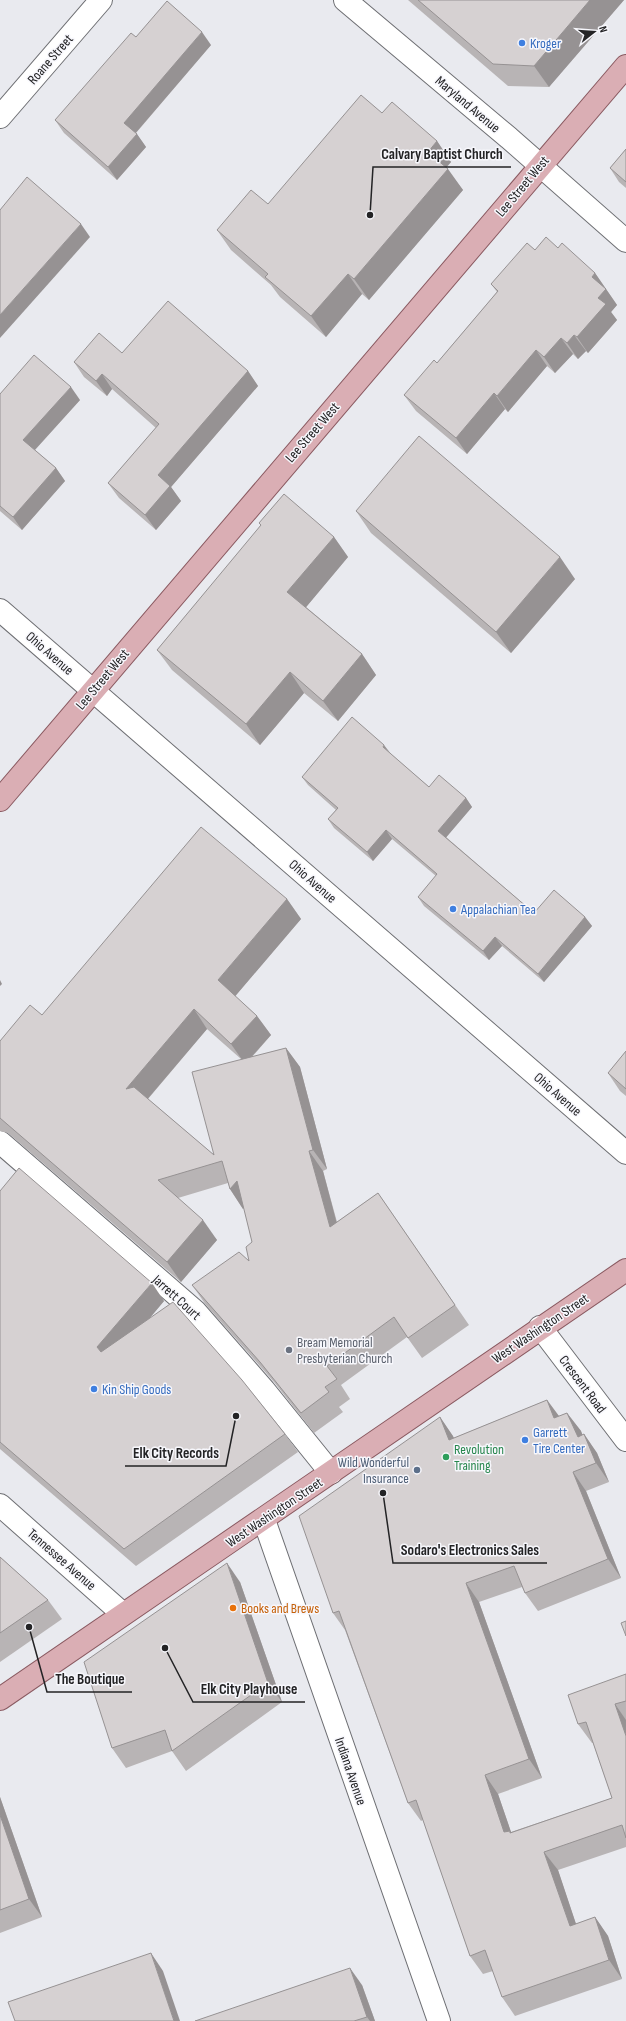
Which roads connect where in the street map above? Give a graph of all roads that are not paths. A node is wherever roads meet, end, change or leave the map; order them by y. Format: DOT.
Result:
graph roads {
  1 [pos="101,0"];
  2 [pos="345,0"];
  3 [pos="626,66"];
  4 [pos="0,118"];
  5 [pos="540,165"];
  6 [pos="626,241"];
  7 [pos="0,610"];
  8 [pos="93,690"];
  9 [pos="0,800"];
  10 [pos="0,1142"];
  11 [pos="626,1153"];
  12 [pos="626,1270"];
  13 [pos="540,1327"];
  14 [pos="626,1440"];
  15 [pos="331,1473"];
  16 [pos="0,1505"];
  17 [pos="264,1520"];
  18 [pos="124,1614"];
  19 [pos="0,1699"];
  20 [pos="439,2021"];
  1 -- 4 [label="street, Roane Street"];
  2 -- 5 [label="street, Maryland Avenue"];
  3 -- 5 [label="main road, Lee Street West"];
  5 -- 6 [label="street, Maryland Avenue"];
  5 -- 8 [label="main road, Lee Street West"];
  7 -- 8 [label="street, Ohio Avenue"];
  8 -- 9 [label="main road, Lee Street West"];
  8 -- 11 [label="street, Ohio Avenue"];
  10 -- 15 [label="street, Jarrett Court"];
  12 -- 13 [label="main road, West Washington Street"];
  13 -- 14 [label="street, Crescent Road"];
  13 -- 15 [label="main road, West Washington Street"];
  15 -- 17 [label="main road, West Washington Street"];
  16 -- 18 [label="street, Tennessee Avenue"];
  17 -- 18 [label="main road, West Washington Street"];
  17 -- 20 [label="street, Indiana Avenue"];
  18 -- 19 [label="main road, West Washington Street"];
}
